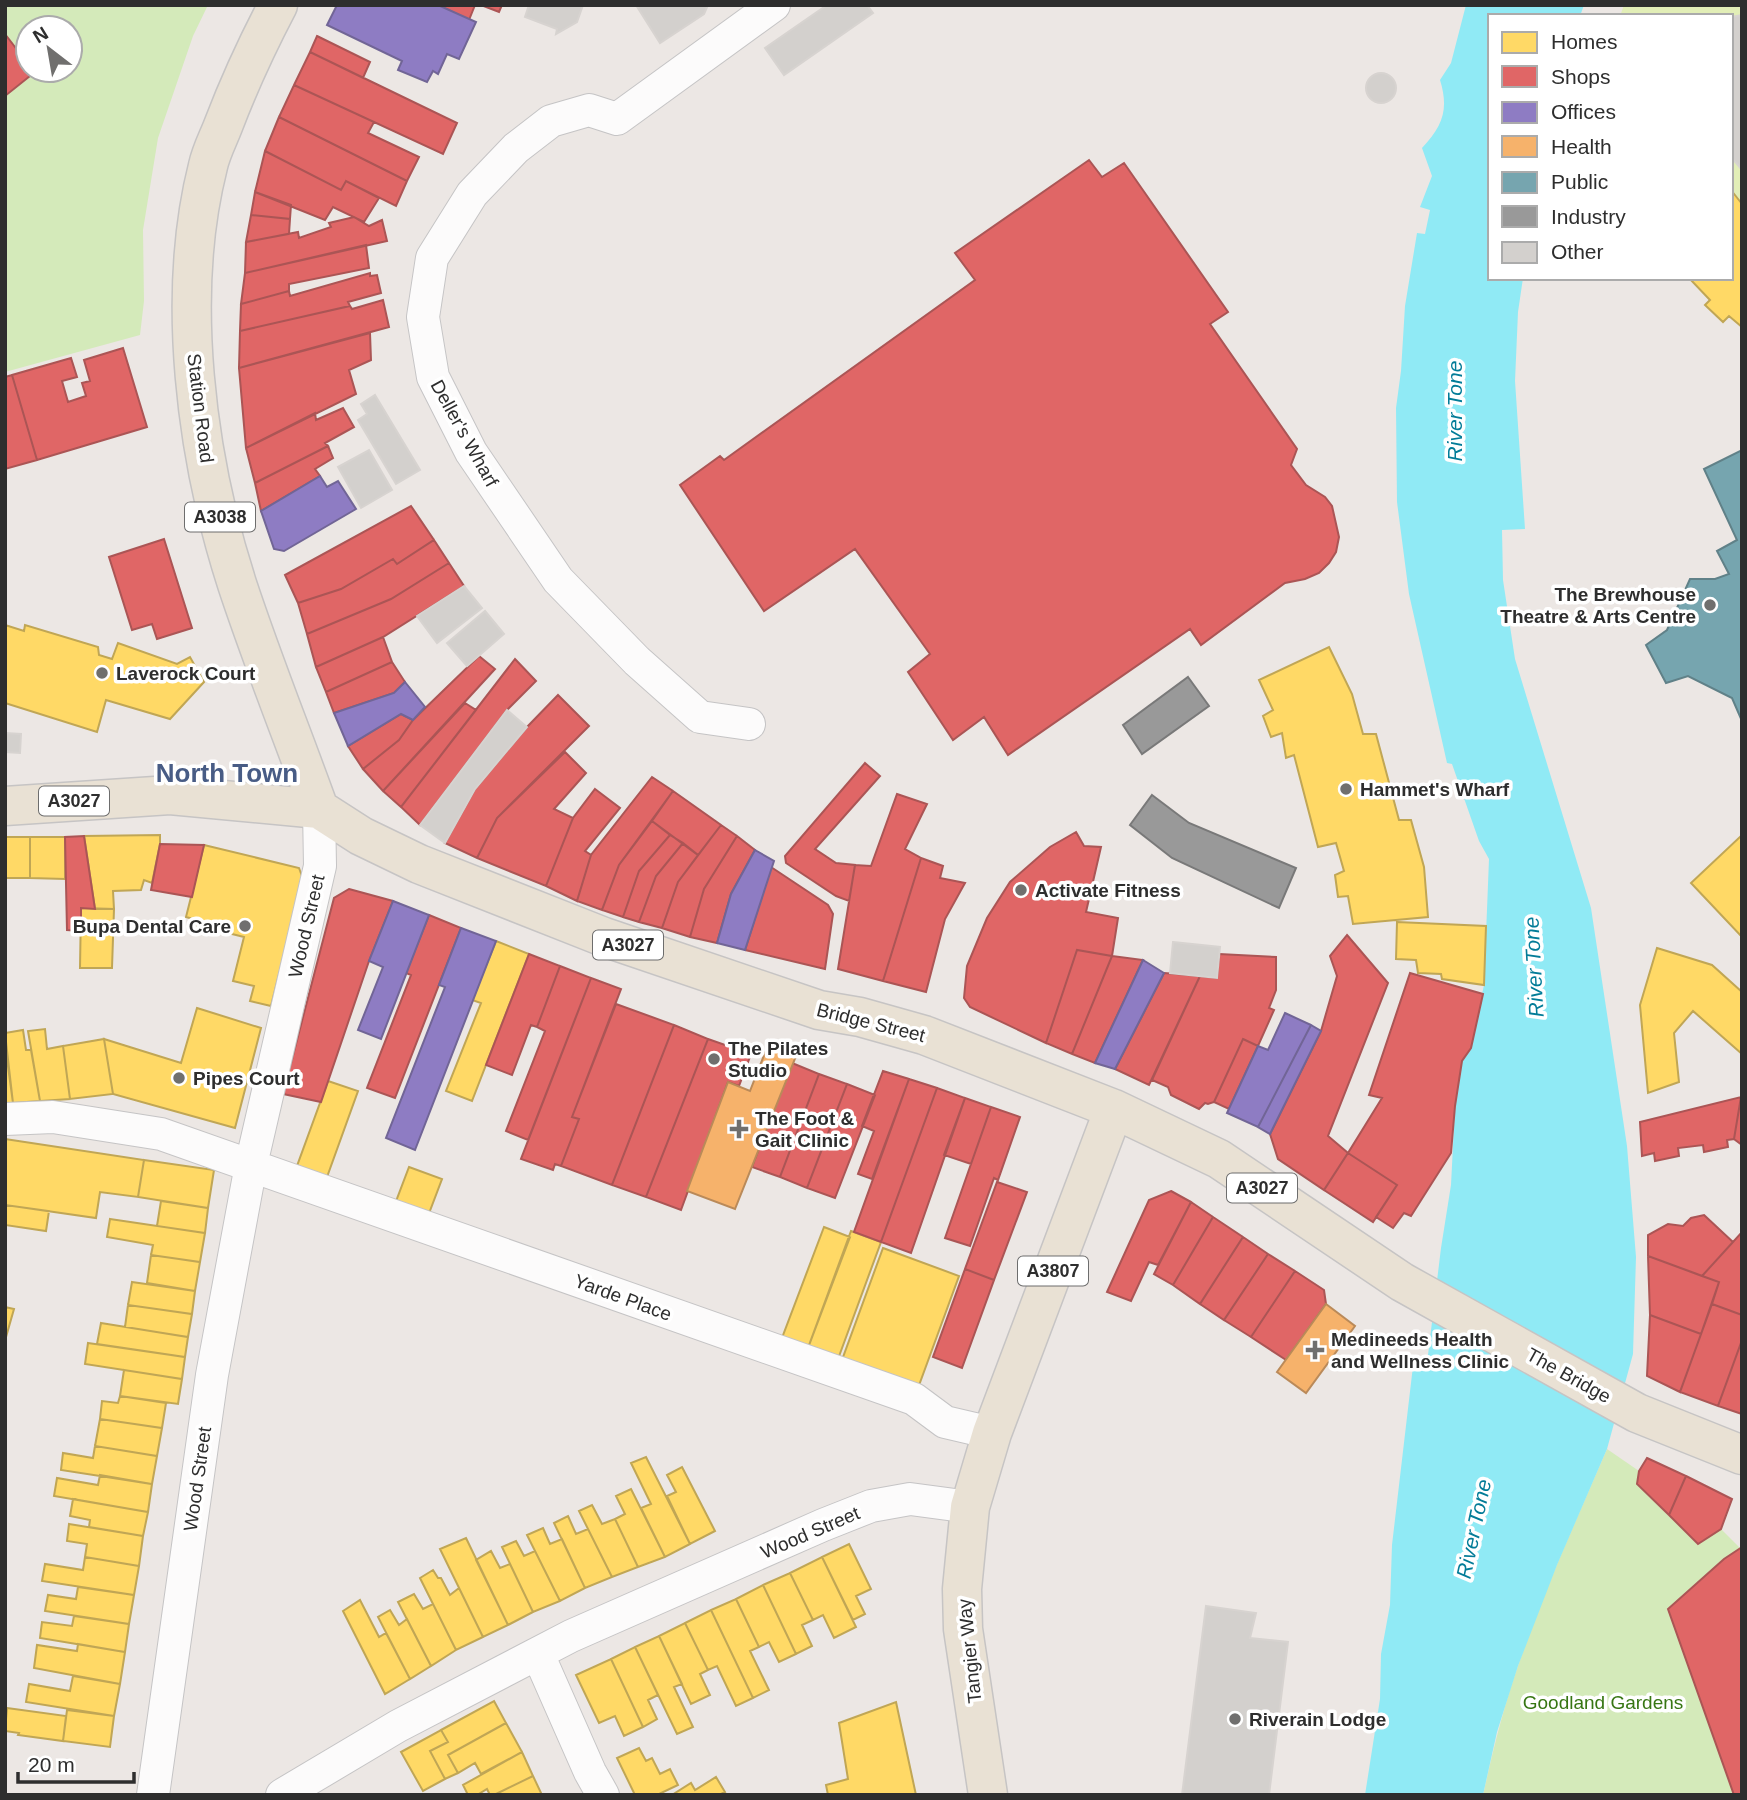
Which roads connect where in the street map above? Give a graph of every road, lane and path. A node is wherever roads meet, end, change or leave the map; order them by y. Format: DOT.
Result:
graph roads {
  1 [pos="278,5"];
  2 [pos="774,5"];
  3 [pos="749,724"];
  4 [pos="5,806"];
  5 [pos="318,808"];
  6 [pos="1114,1109"];
  7 [pos="5,1119"];
  8 [pos="251,1165"];
  9 [pos="1402,1282"];
  10 [pos="992,1433"];
  11 [pos="1742,1455"];
  12 [pos="970,1507"];
  13 [pos="538,1654"];
  14 [pos="153,1795"];
  15 [pos="282,1795"];
  16 [pos="603,1795"];
  17 [pos="988,1795"];
  1 -- 5 [label="main road, Station Road / A3038"];
  2 -- 3 [label="street, Deller's Wharf"];
  4 -- 5 [label="main road, A3027"];
  5 -- 6 [label="main road, Bridge Street / A3027"];
  5 -- 8 [label="street, Wood Street"];
  6 -- 9 [label="main road, Bridge Street / A3027"];
  6 -- 10 [label="main road, A3807"];
  7 -- 8 [label="street"];
  8 -- 10 [label="street, Yarde Place"];
  8 -- 14 [label="street, Wood Street"];
  9 -- 11 [label="main road, The Bridge / A3027"];
  10 -- 12 [label="main road, A3807"];
  12 -- 13 [label="street, Wood Street"];
  12 -- 17 [label="main road, Tangier Way / A3807"];
  13 -- 15 [label="street, Wood Street"];
  13 -- 16 [label="street"];
}
